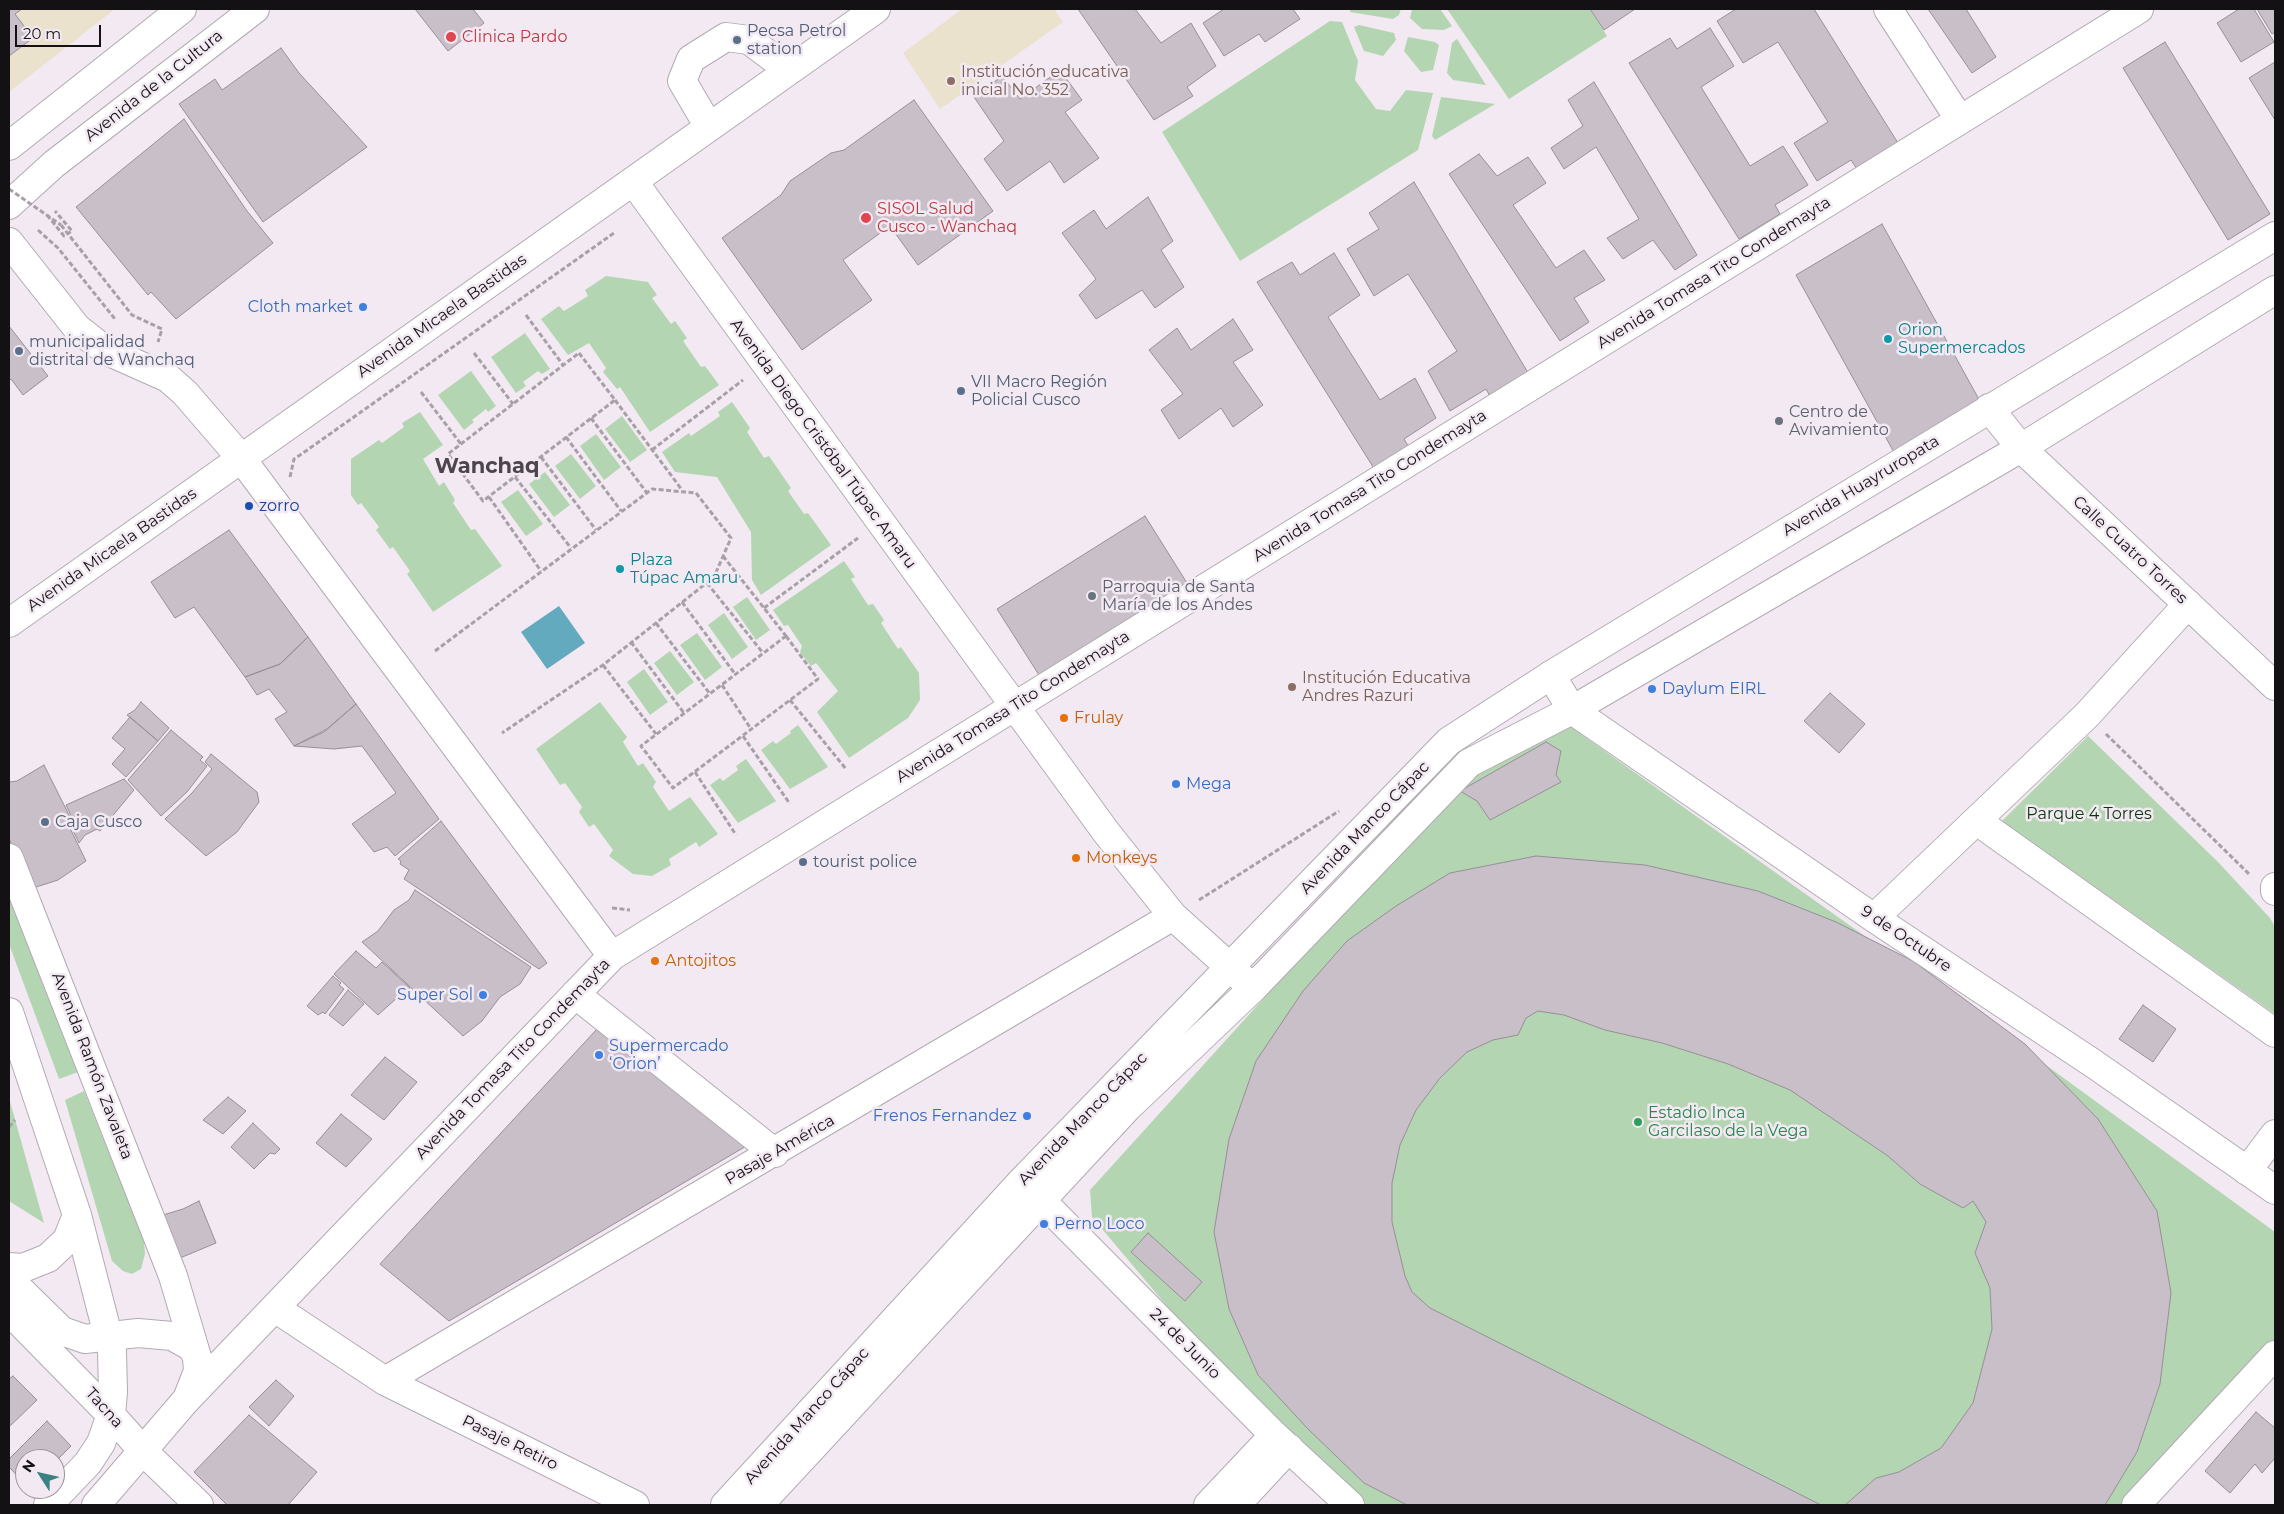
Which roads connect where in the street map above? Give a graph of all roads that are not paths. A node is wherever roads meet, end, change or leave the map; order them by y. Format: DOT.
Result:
graph roads {
  1 [pos="182,9"];
  2 [pos="255,9"];
  3 [pos="876,9"];
  4 [pos="1888,9"];
  5 [pos="2139,9"];
  6 [pos="789,70"];
  7 [pos="1960,120"];
  8 [pos="709,127"];
  9 [pos="9,146"];
  10 [pos="633,181"];
  11 [pos="9,205"];
  12 [pos="2275,236"];
  13 [pos="9,242"];
  14 [pos="2275,290"];
  15 [pos="1990,408"];
  16 [pos="2020,448"];
  17 [pos="241,458"];
  18 [pos="2188,604"];
  19 [pos="9,623"];
  20 [pos="1551,674"];
  21 [pos="2275,686"];
  22 [pos="1014,706"];
  23 [pos="1572,710"];
  24 [pos="1449,741"];
  25 [pos="1977,821"];
  26 [pos="9,858"];
  27 [pos="1174,916"];
  28 [pos="1874,918"];
  29 [pos="612,956"];
  30 [pos="1230,968"];
  31 [pos="1253,988"];
  32 [pos="576,994"];
  33 [pos="9,1012"];
  34 [pos="2275,1033"];
  35 [pos="2275,1134"];
  36 [pos="775,1153"];
  37 [pos="2247,1171"];
  38 [pos="1032,1190"];
  39 [pos="2275,1190"];
  40 [pos="77,1215"];
  41 [pos="9,1267"];
  42 [pos="9,1279"];
  43 [pos="275,1308"];
  44 [pos="9,1311"];
  45 [pos="110,1337"];
  46 [pos="198,1357"];
  47 [pos="2270,1373"];
  48 [pos="384,1381"];
  49 [pos="188,1399"];
  50 [pos="112,1404"];
  51 [pos="1281,1442"];
  52 [pos="144,1452"];
  53 [pos="48,1505"];
  54 [pos="96,1505"];
  55 [pos="199,1505"];
  56 [pos="634,1505"];
  57 [pos="725,1505"];
  58 [pos="759,1505"];
  59 [pos="1208,1505"];
  60 [pos="1236,1505"];
  61 [pos="1350,1505"];
  62 [pos="2136,1505"];
  1 -- 9 [label="street"];
  2 -- 11 [label="street, Avenida de la Cultura"];
  3 -- 6 [label="street, Avenida Micaela Bastidas"];
  4 -- 7 [label="street"];
  5 -- 7 [label="street, Avenida Tomasa Tito Condemayta"];
  6 -- 8 [label="street, Avenida Micaela Bastidas"];
  6 -- 8 [label="street"];
  7 -- 22 [label="street, Avenida Tomasa Tito Condemayta"];
  8 -- 10 [label="street, Avenida Micaela Bastidas"];
  10 -- 17 [label="street, Avenida Micaela Bastidas"];
  10 -- 22 [label="street, Avenida Diego Cristóbal Túpac Amaru"];
  12 -- 15 [label="street, Avenida Huayruropata"];
  13 -- 17 [label="street"];
  14 -- 16 [label="street"];
  15 -- 16 [label="street, Calle Cuatro Torres"];
  15 -- 20 [label="street, Avenida Huayruropata"];
  16 -- 18 [label="street, Calle Cuatro Torres"];
  16 -- 23 [label="street"];
  17 -- 19 [label="street, Avenida Micaela Bastidas"];
  17 -- 29 [label="street"];
  18 -- 21 [label="street, Calle Cuatro Torres"];
  18 -- 25 [label="street"];
  20 -- 23 [label="street, 9 de Octubre"];
  20 -- 24 [label="street, Avenida Huayruropata"];
  22 -- 27 [label="street, Avenida Diego Cristóbal Túpac Amaru"];
  22 -- 29 [label="street, Avenida Tomasa Tito Condemayta"];
  23 -- 28 [label="street, 9 de Octubre"];
  23 -- 31 [label="street, Avenida Manco Cápac"];
  24 -- 30 [label="street, Avenida Manco Cápac"];
  25 -- 28 [label="street"];
  25 -- 34 [label="street"];
  26 -- 46 [label="street, Avenida Ramón Zavaleta"];
  27 -- 30 [label="street, Avenida Diego Cristóbal Túpac Amaru"];
  27 -- 36 [label="street, Pasaje América"];
  28 -- 37 [label="street, 9 de Octubre"];
  29 -- 32 [label="street, Avenida Tomasa Tito Condemayta"];
  30 -- 31 [label="street, Avenida Diego Cristóbal Túpac Amaru"];
  30 -- 38 [label="street, Avenida Manco Cápac"];
  31 -- 38 [label="street, Avenida Manco Cápac"];
  32 -- 36 [label="street"];
  32 -- 43 [label="street, Avenida Tomasa Tito Condemayta"];
  33 -- 40 [label="street"];
  35 -- 37 [label="street"];
  36 -- 48 [label="street, Pasaje América"];
  37 -- 39 [label="street, 9 de Octubre"];
  38 -- 51 [label="street, 24 de Junio"];
  38 -- 57 [label="street, Avenida Manco Cápac"];
  38 -- 58 [label="street, Avenida Manco Cápac"];
  40 -- 41 [label="street"];
  40 -- 45 [label="street"];
  42 -- 45 [label="street"];
  43 -- 48 [label="street, Pasaje Retiro"];
  43 -- 49 [label="street, Avenida Tomasa Tito Condemayta"];
  44 -- 50 [label="street, Tacna"];
  45 -- 46 [label="street"];
  45 -- 50 [label="street, Tacna"];
  46 -- 49 [label="street"];
  47 -- 62 [label="street"];
  48 -- 56 [label="street, Pasaje Retiro"];
  49 -- 52 [label="street, Avenida Tomasa Tito Condemayta"];
  50 -- 52 [label="street, Tacna"];
  50 -- 53 [label="street"];
  51 -- 59 [label="street"];
  51 -- 60 [label="street"];
  51 -- 61 [label="street, 24 de Junio"];
  52 -- 54 [label="street, Avenida Tomasa Tito Condemayta"];
  52 -- 55 [label="street, Tacna"];
}
